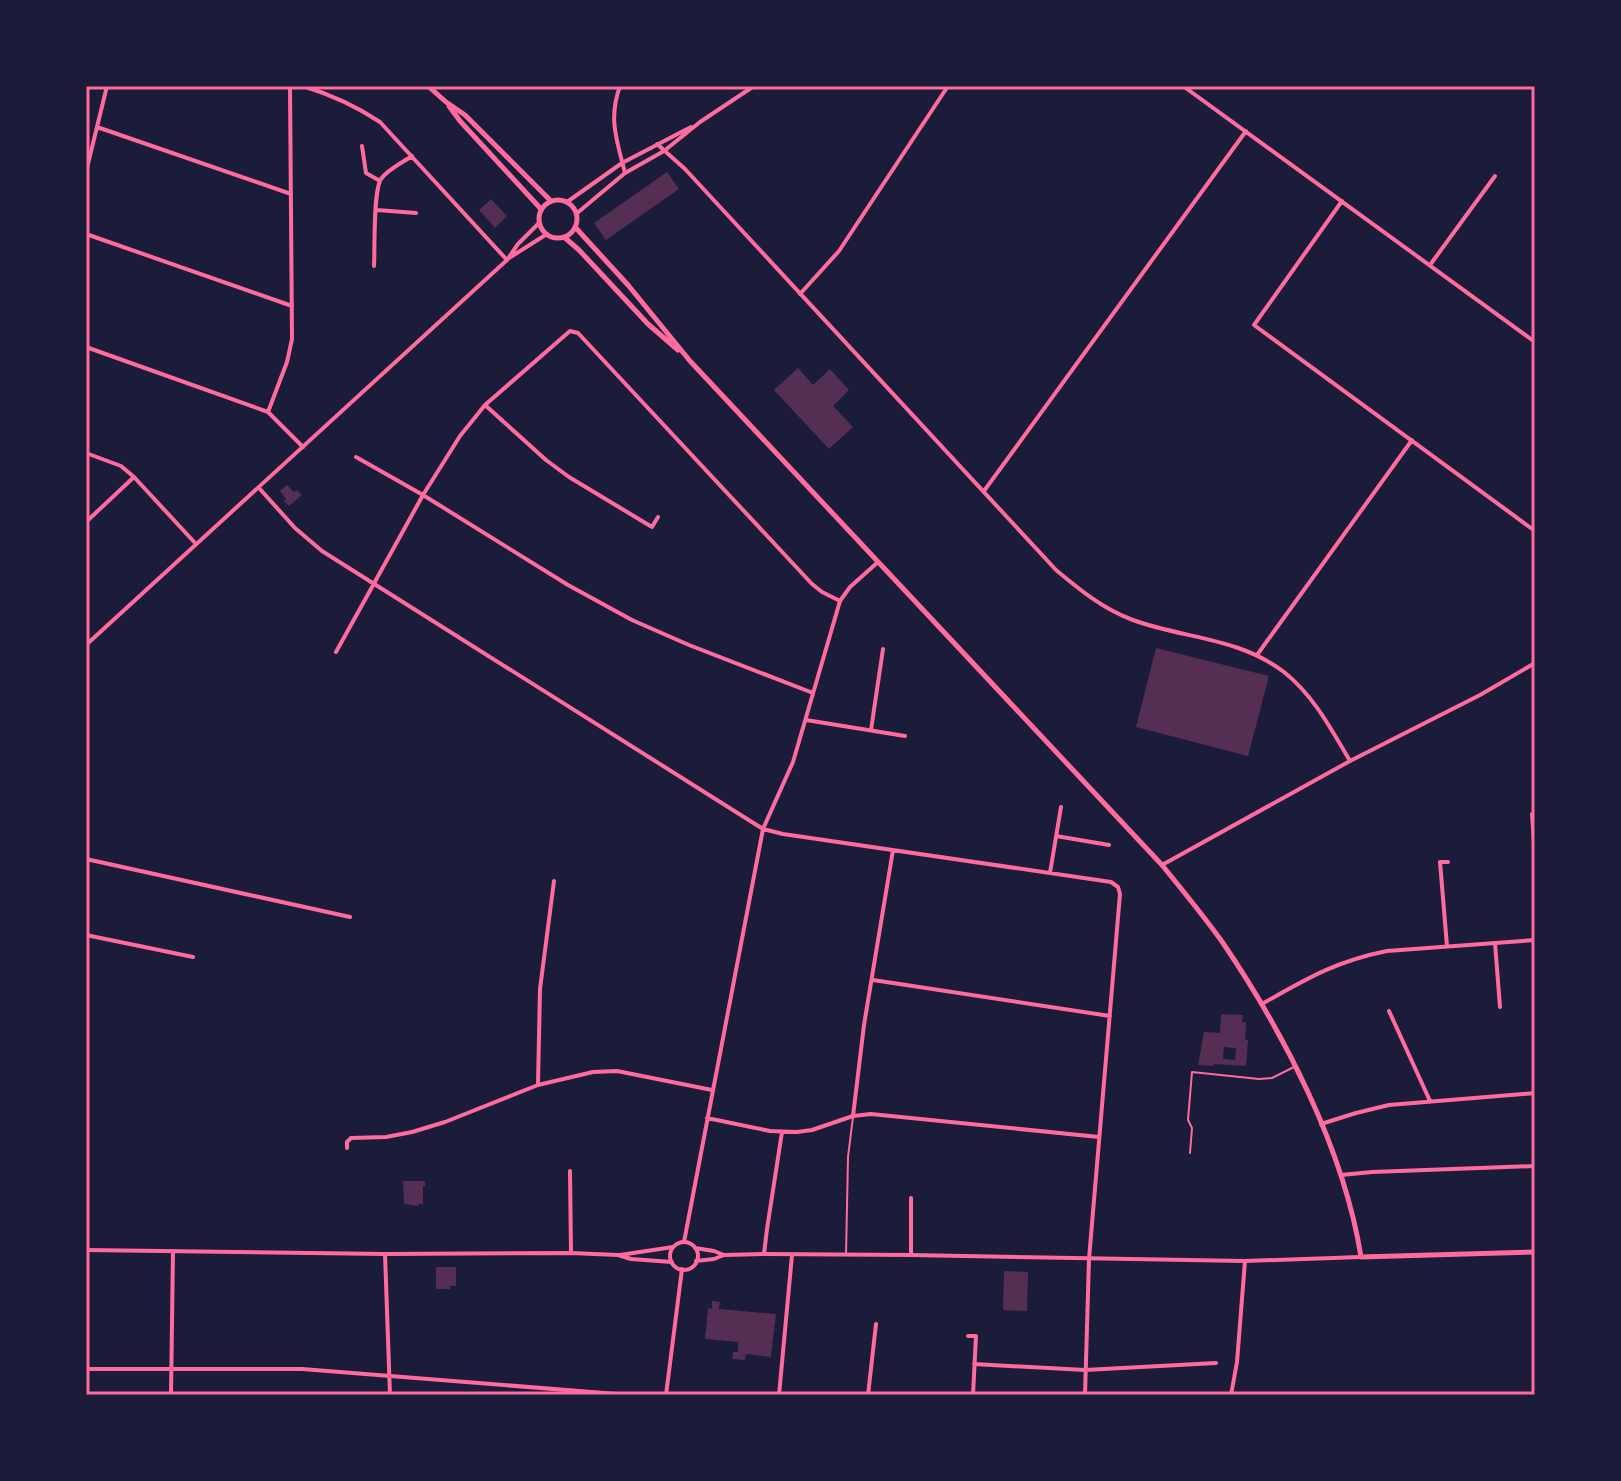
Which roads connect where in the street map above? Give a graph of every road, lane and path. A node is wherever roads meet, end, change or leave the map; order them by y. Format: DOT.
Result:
graph roads {
  1 [pos="107,86"];
  2 [pos="290,86"];
  3 [pos="303,86"];
  4 [pos="428,86"];
  5 [pos="620,86"];
  6 [pos="754,86"];
  7 [pos="948,86"];
  8 [pos="1183,86"];
  9 [pos="446,102"];
  10 [pos="700,122"];
  11 [pos="97,127"];
  12 [pos="1246,131"];
  13 [pos="657,144"];
  14 [pos="362,146"];
  15 [pos="664,151"];
  16 [pos="412,156"];
  17 [pos="622,163"];
  18 [pos="86,172"];
  19 [pos="625,173"];
  20 [pos="1495,176"];
  21 [pos="380,181"];
  22 [pos="291,194"];
  23 [pos="551,201"];
  24 [pos="1342,201"];
  25 [pos="567,202"];
  26 [pos="541,209"];
  27 [pos="377,210"];
  28 [pos="416,213"];
  29 [pos="576,214"];
  30 [pos="539,223"];
  31 [pos="575,227"];
  32 [pos="86,234"];
  33 [pos="547,234"];
  34 [pos="564,237"];
  35 [pos="507,260"];
  36 [pos="1430,265"];
  37 [pos="374,266"];
  38 [pos="800,294"];
  39 [pos="292,306"];
  40 [pos="1535,342"];
  41 [pos="86,347"];
  42 [pos="690,361"];
  43 [pos="485,405"];
  44 [pos="268,412"];
  45 [pos="1412,440"];
  46 [pos="303,447"];
  47 [pos="86,453"];
  48 [pos="356,457"];
  49 [pos="134,477"];
  50 [pos="259,488"];
  51 [pos="984,491"];
  52 [pos="423,495"];
  53 [pos="658,517"];
  54 [pos="86,522"];
  55 [pos="1535,531"];
  56 [pos="196,544"];
  57 [pos="878,562"];
  58 [pos="373,583"];
  59 [pos="840,601"];
  60 [pos="86,645"];
  61 [pos="883,649"];
  62 [pos="336,652"];
  63 [pos="1257,655"];
  64 [pos="1535,663"];
  65 [pos="813,693"];
  66 [pos="806,720"];
  67 [pos="871,731"];
  68 [pos="905,736"];
  69 [pos="1350,761"];
  70 [pos="1061,807"];
  71 [pos="1535,814"];
  72 [pos="763,829"];
  73 [pos="1056,836"];
  74 [pos="1109,845"];
  75 [pos="893,850"];
  76 [pos="1535,856"];
  77 [pos="86,859"];
  78 [pos="1448,862"];
  79 [pos="1162,865"];
  80 [pos="1050,873"];
  81 [pos="554,881"];
  82 [pos="350,917"];
  83 [pos="86,935"];
  84 [pos="1535,940"];
  85 [pos="1495,943"];
  86 [pos="1447,946"];
  87 [pos="193,957"];
  88 [pos="873,980"];
  89 [pos="1262,1004"];
  90 [pos="1500,1007"];
  91 [pos="1389,1011"];
  92 [pos="1110,1016"];
  93 [pos="1295,1066"];
  94 [pos="538,1085"];
  95 [pos="712,1090"];
  96 [pos="1535,1093"];
  97 [pos="1430,1101"];
  98 [pos="853,1116"];
  99 [pos="707,1118"];
  100 [pos="1321,1124"];
  101 [pos="782,1132"];
  102 [pos="1100,1137"];
  103 [pos="347,1148"];
  104 [pos="1190,1153"];
  105 [pos="1535,1166"];
  106 [pos="570,1171"];
  107 [pos="1341,1175"];
  108 [pos="911,1198"];
  109 [pos="684,1242"];
  110 [pos="673,1247"];
  111 [pos="695,1248"];
  112 [pos="86,1250"];
  113 [pos="173,1251"];
  114 [pos="1535,1252"];
  115 [pos="571,1253"];
  116 [pos="385,1254"];
  117 [pos="764,1254"];
  118 [pos="618,1255"];
  119 [pos="724,1255"];
  120 [pos="792,1255"];
  121 [pos="846,1255"];
  122 [pos="911,1255"];
  123 [pos="1361,1257"];
  124 [pos="1089,1259"];
  125 [pos="696,1261"];
  126 [pos="1245,1261"];
  127 [pos="672,1262"];
  128 [pos="682,1269"];
  129 [pos="876,1324"];
  130 [pos="968,1336"];
  131 [pos="1216,1363"];
  132 [pos="974,1364"];
  133 [pos="171,1368"];
  134 [pos="86,1369"];
  135 [pos="1085,1370"];
  136 [pos="390,1376"];
  137 [pos="171,1395"];
  138 [pos="390,1395"];
  139 [pos="629,1395"];
  140 [pos="666,1395"];
  141 [pos="779,1395"];
  142 [pos="868,1395"];
  143 [pos="973,1395"];
  144 [pos="1085,1395"];
  145 [pos="1231,1395"];
  1 -- 11 [label="street"];
  2 -- 22 [label="street"];
  3 -- 16 [label="street"];
  4 -- 9 [label="main road"];
  5 -- 17 [label="street"];
  6 -- 10 [label="street"];
  7 -- 38 [label="street"];
  8 -- 12 [label="street"];
  9 -- 23 [label="main road"];
  9 -- 26 [label="main road"];
  10 -- 13 [label="street"];
  10 -- 15 [label="street"];
  11 -- 18 [label="street"];
  11 -- 22 [label="street"];
  12 -- 24 [label="street"];
  12 -- 51 [label="street"];
  13 -- 15 [label="street"];
  13 -- 17 [label="street"];
  14 -- 21 [label="street"];
  15 -- 19 [label="street"];
  15 -- 38 [label="street"];
  16 -- 21 [label="street"];
  16 -- 35 [label="street"];
  17 -- 19 [label="street"];
  17 -- 25 [label="street"];
  19 -- 29 [label="street"];
  20 -- 36 [label="street"];
  21 -- 27 [label="street"];
  22 -- 39 [label="street"];
  23 -- 25 [label="main road"];
  23 -- 26 [label="main road"];
  24 -- 36 [label="street"];
  24 -- 45 [label="street"];
  25 -- 29 [label="main road"];
  26 -- 30 [label="main road"];
  27 -- 28 [label="street"];
  27 -- 37 [label="street"];
  29 -- 31 [label="main road"];
  30 -- 33 [label="main road"];
  30 -- 35 [label="street"];
  31 -- 34 [label="main road"];
  31 -- 42 [label="main road"];
  32 -- 39 [label="street"];
  33 -- 34 [label="main road"];
  33 -- 35 [label="street"];
  34 -- 42 [label="main road"];
  35 -- 46 [label="street"];
  36 -- 40 [label="street"];
  38 -- 51 [label="street"];
  39 -- 44 [label="street"];
  41 -- 44 [label="street"];
  42 -- 57 [label="main road"];
  43 -- 52 [label="street"];
  43 -- 53 [label="street"];
  43 -- 59 [label="street"];
  44 -- 46 [label="street"];
  45 -- 55 [label="street"];
  45 -- 63 [label="street"];
  46 -- 50 [label="street"];
  47 -- 49 [label="street"];
  48 -- 52 [label="street"];
  49 -- 54 [label="street"];
  49 -- 56 [label="street"];
  50 -- 56 [label="street"];
  50 -- 58 [label="street"];
  51 -- 63 [label="street"];
  52 -- 58 [label="street"];
  52 -- 65 [label="street"];
  56 -- 60 [label="street"];
  57 -- 59 [label="street"];
  57 -- 79 [label="main road"];
  58 -- 62 [label="street"];
  58 -- 72 [label="street"];
  59 -- 65 [label="street"];
  61 -- 67 [label="street"];
  63 -- 69 [label="street"];
  64 -- 69 [label="street"];
  65 -- 66 [label="street"];
  66 -- 67 [label="street"];
  66 -- 72 [label="street"];
  67 -- 68 [label="street"];
  69 -- 79 [label="street"];
  70 -- 73 [label="street"];
  71 -- 76 [label="street"];
  72 -- 75 [label="street"];
  72 -- 95 [label="street"];
  73 -- 74 [label="street"];
  73 -- 80 [label="street"];
  75 -- 80 [label="street"];
  75 -- 88 [label="street"];
  77 -- 82 [label="street"];
  78 -- 86 [label="street"];
  79 -- 89 [label="main road"];
  80 -- 92 [label="street"];
  81 -- 94 [label="street"];
  83 -- 87 [label="street"];
  84 -- 85 [label="street"];
  85 -- 86 [label="street"];
  85 -- 90 [label="street"];
  86 -- 89 [label="street"];
  88 -- 92 [label="street"];
  88 -- 98 [label="street"];
  89 -- 93 [label="main road"];
  91 -- 97 [label="street"];
  92 -- 102 [label="street"];
  93 -- 100 [label="main road"];
  93 -- 104 [label="lane"];
  94 -- 95 [label="street"];
  94 -- 103 [label="street"];
  95 -- 99 [label="street"];
  96 -- 97 [label="street"];
  97 -- 100 [label="street"];
  98 -- 101 [label="street"];
  98 -- 102 [label="street"];
  98 -- 121 [label="lane"];
  99 -- 101 [label="street"];
  99 -- 109 [label="street"];
  100 -- 107 [label="main road"];
  101 -- 117 [label="street"];
  102 -- 124 [label="street"];
  105 -- 107 [label="street"];
  106 -- 115 [label="street"];
  107 -- 123 [label="main road"];
  108 -- 122 [label="street"];
  109 -- 110 [label="street"];
  109 -- 111 [label="street"];
  110 -- 118 [label="street"];
  110 -- 127 [label="street"];
  111 -- 119 [label="street"];
  111 -- 125 [label="street"];
  112 -- 113 [label="street"];
  113 -- 116 [label="street"];
  113 -- 133 [label="street"];
  114 -- 123 [label="main road"];
  115 -- 116 [label="street"];
  115 -- 118 [label="street"];
  116 -- 136 [label="street"];
  117 -- 119 [label="street"];
  117 -- 120 [label="street"];
  118 -- 127 [label="street"];
  119 -- 125 [label="street"];
  120 -- 121 [label="street"];
  120 -- 141 [label="street"];
  121 -- 122 [label="street"];
  122 -- 124 [label="street"];
  123 -- 126 [label="street"];
  124 -- 126 [label="street"];
  124 -- 135 [label="street"];
  125 -- 128 [label="street"];
  126 -- 145 [label="street"];
  127 -- 128 [label="street"];
  128 -- 140 [label="street"];
  129 -- 142 [label="street"];
  130 -- 132 [label="street"];
  131 -- 135 [label="street"];
  132 -- 135 [label="street"];
  132 -- 143 [label="street"];
  133 -- 134 [label="street"];
  133 -- 136 [label="street"];
  133 -- 137 [label="street"];
  135 -- 144 [label="street"];
  136 -- 138 [label="street"];
  136 -- 139 [label="street"];
}
